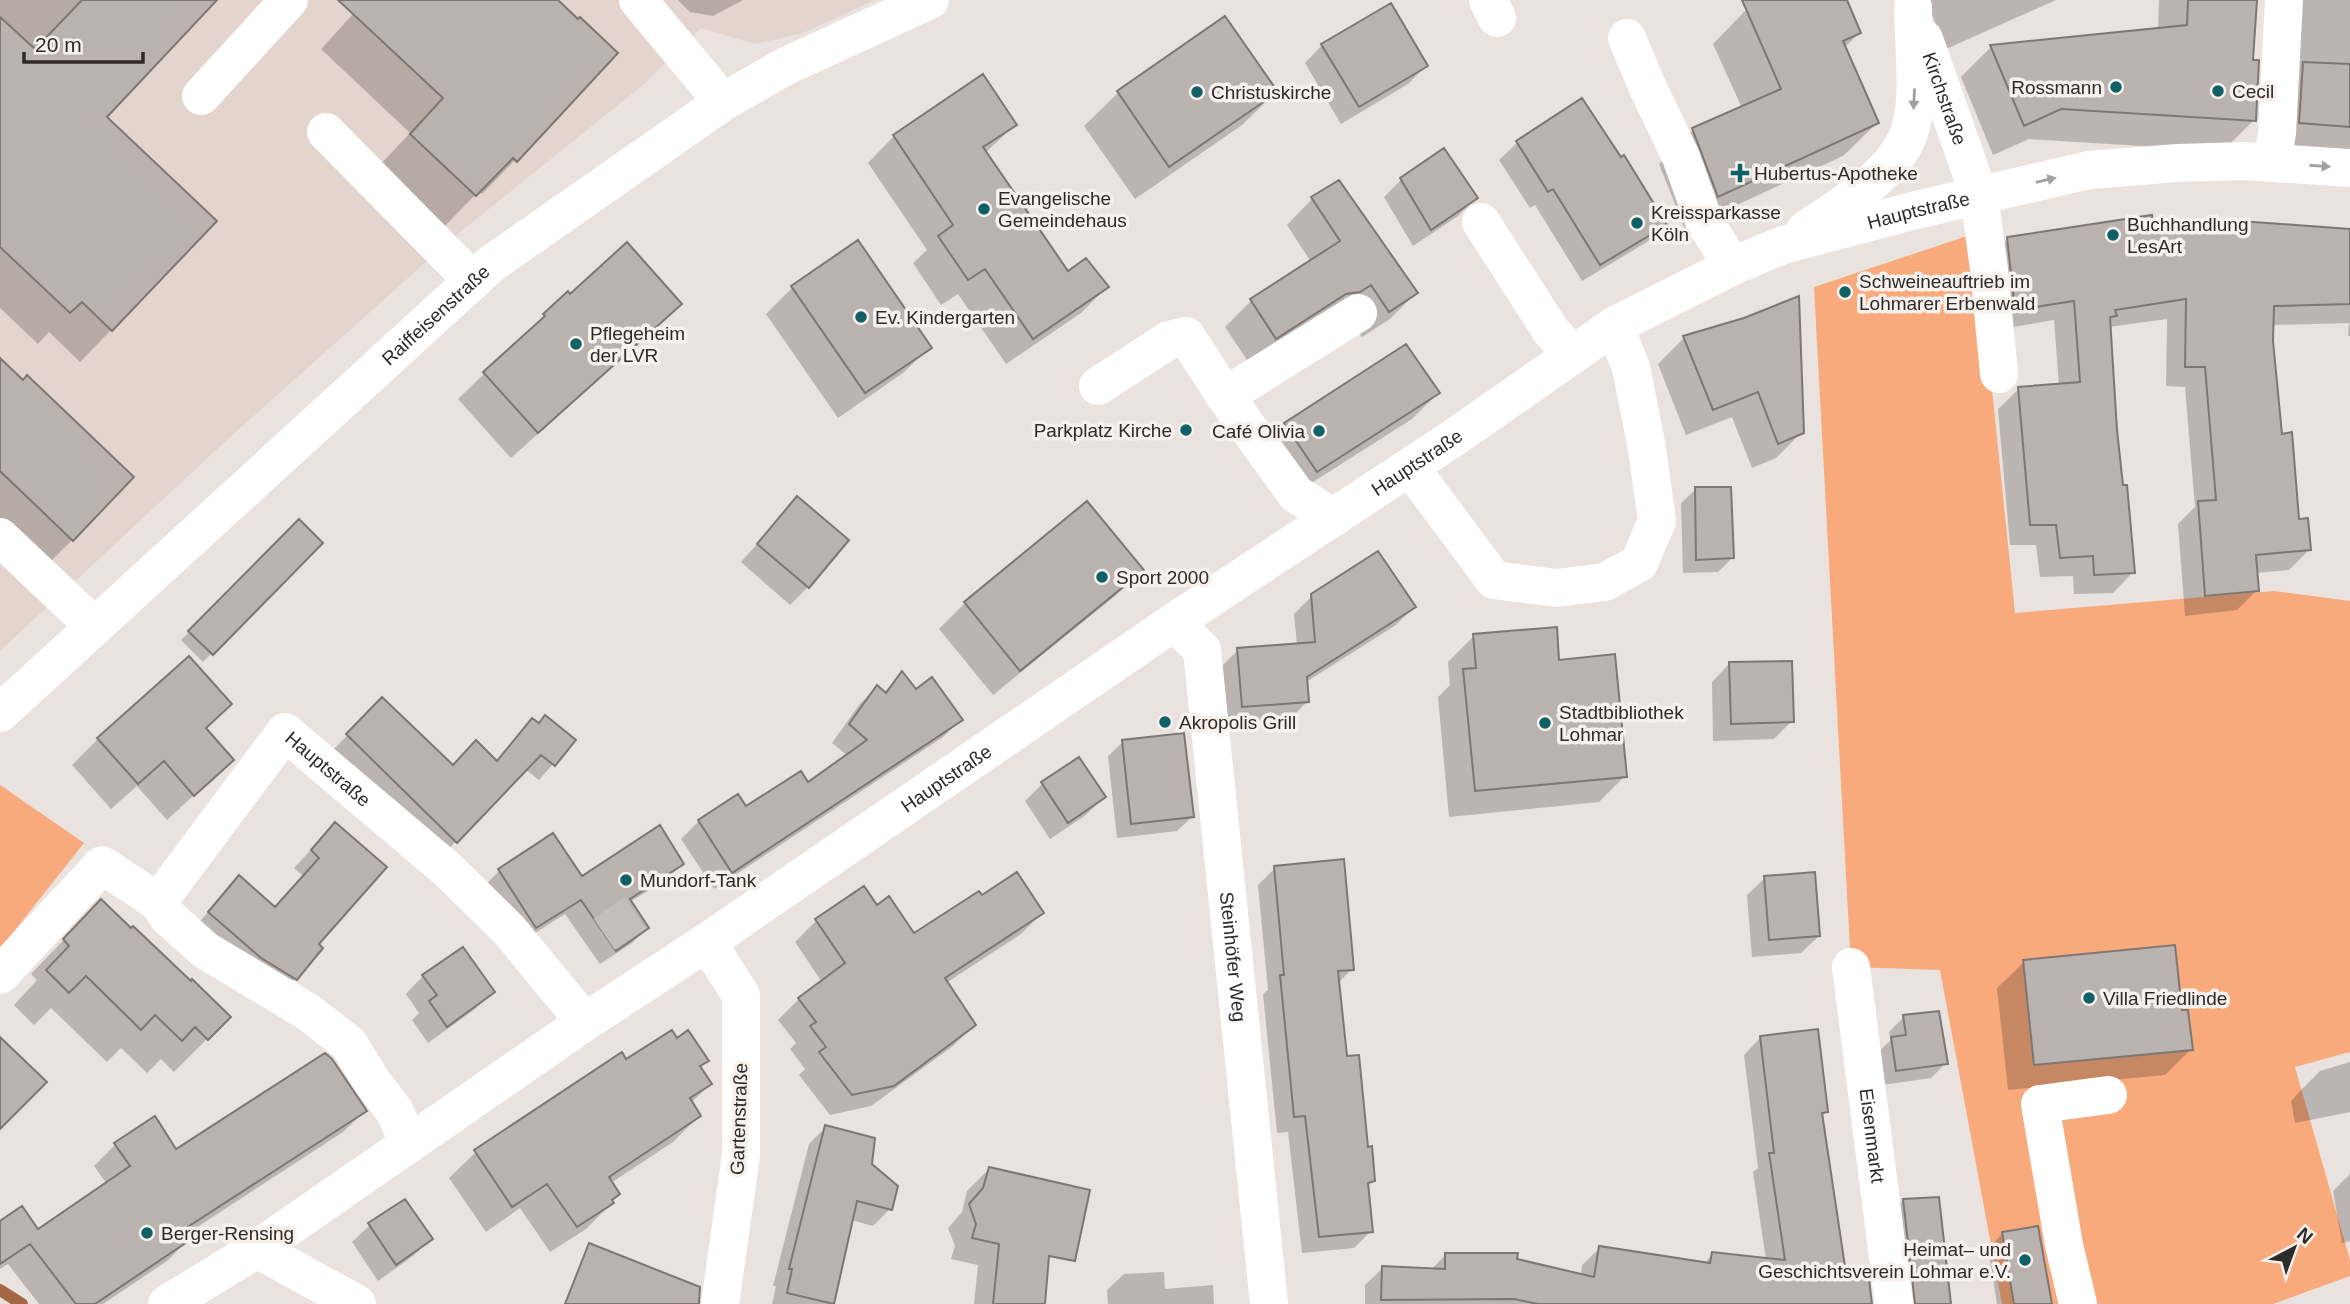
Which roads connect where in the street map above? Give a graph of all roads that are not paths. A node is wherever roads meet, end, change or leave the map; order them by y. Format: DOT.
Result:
graph roads {
  1 [pos="289,0"];
  2 [pos="638,0"];
  3 [pos="930,0"];
  4 [pos="2284,0"];
  5 [pos="1911,3"];
  6 [pos="1627,38"];
  7 [pos="201,96"];
  8 [pos="723,102"];
  9 [pos="326,132"];
  10 [pos="2272,163"];
  11 [pos="2350,168"];
  12 [pos="1979,195"];
  13 [pos="1481,222"];
  14 [pos="1783,245"];
  15 [pos="1733,266"];
  16 [pos="472,281"];
  17 [pos="1358,313"];
  18 [pos="1614,326"];
  19 [pos="1573,355"];
  20 [pos="1999,374"];
  21 [pos="1098,386"];
  22 [pos="1225,396"];
  23 [pos="1410,467"];
  24 [pos="1333,518"];
  25 [pos="0,537"];
  26 [pos="1174,622"];
  27 [pos="94,626"];
  28 [pos="0,713"];
  29 [pos="158,902"];
  30 [pos="707,942"];
  31 [pos="1851,967"];
  32 [pos="0,975"];
  33 [pos="584,1022"];
  34 [pos="2108,1094"];
  35 [pos="409,1144"];
  36 [pos="257,1248"];
  37 [pos="167,1304"];
  38 [pos="356,1304"];
  39 [pos="720,1304"];
  40 [pos="1269,1304"];
  41 [pos="1894,1304"];
  42 [pos="2078,1304"];
  1 -- 7 [label="main road"];
  2 -- 8 [label="main road"];
  3 -- 8 [label="main road, Raiffeisenstraße"];
  4 -- 10 [label="main road"];
  5 -- 12 [label="main road, Kirchstraße"];
  5 -- 14 [label="main road, one-way"];
  6 -- 15 [label="main road"];
  8 -- 16 [label="main road, Raiffeisenstraße"];
  9 -- 16 [label="main road"];
  10 -- 11 [label="main road, Hauptstraße, one-way"];
  12 -- 10 [label="main road, Hauptstraße, one-way"];
  12 -- 14 [label="main road, Hauptstraße"];
  12 -- 20 [label="main road, Kirchstraße"];
  13 -- 19 [label="main road"];
  14 -- 15 [label="main road, Hauptstraße"];
  15 -- 18 [label="main road, Hauptstraße"];
  16 -- 27 [label="main road, Raiffeisenstraße"];
  17 -- 22 [label="main road"];
  18 -- 19 [label="main road, Hauptstraße"];
  18 -- 23 [label="main road"];
  19 -- 23 [label="main road, Hauptstraße"];
  21 -- 22 [label="main road"];
  22 -- 24 [label="main road"];
  23 -- 24 [label="main road, Hauptstraße"];
  24 -- 26 [label="main road, Hauptstraße"];
  25 -- 27 [label="main road"];
  26 -- 30 [label="main road, Hauptstraße"];
  26 -- 40 [label="main road, Steinhöfer Weg"];
  27 -- 28 [label="main road, Raiffeisenstraße"];
  29 -- 32 [label="main road"];
  29 -- 33 [label="main road, Hauptstraße"];
  29 -- 35 [label="main road"];
  30 -- 33 [label="main road, Hauptstraße"];
  30 -- 39 [label="main road, Gartenstraße"];
  31 -- 41 [label="main road, Eisenmarkt"];
  33 -- 35 [label="main road, Hauptstraße"];
  34 -- 42 [label="main road"];
  35 -- 36 [label="main road, Hauptstraße"];
  36 -- 37 [label="main road, Hauptstraße"];
  36 -- 38 [label="main road"];
}
